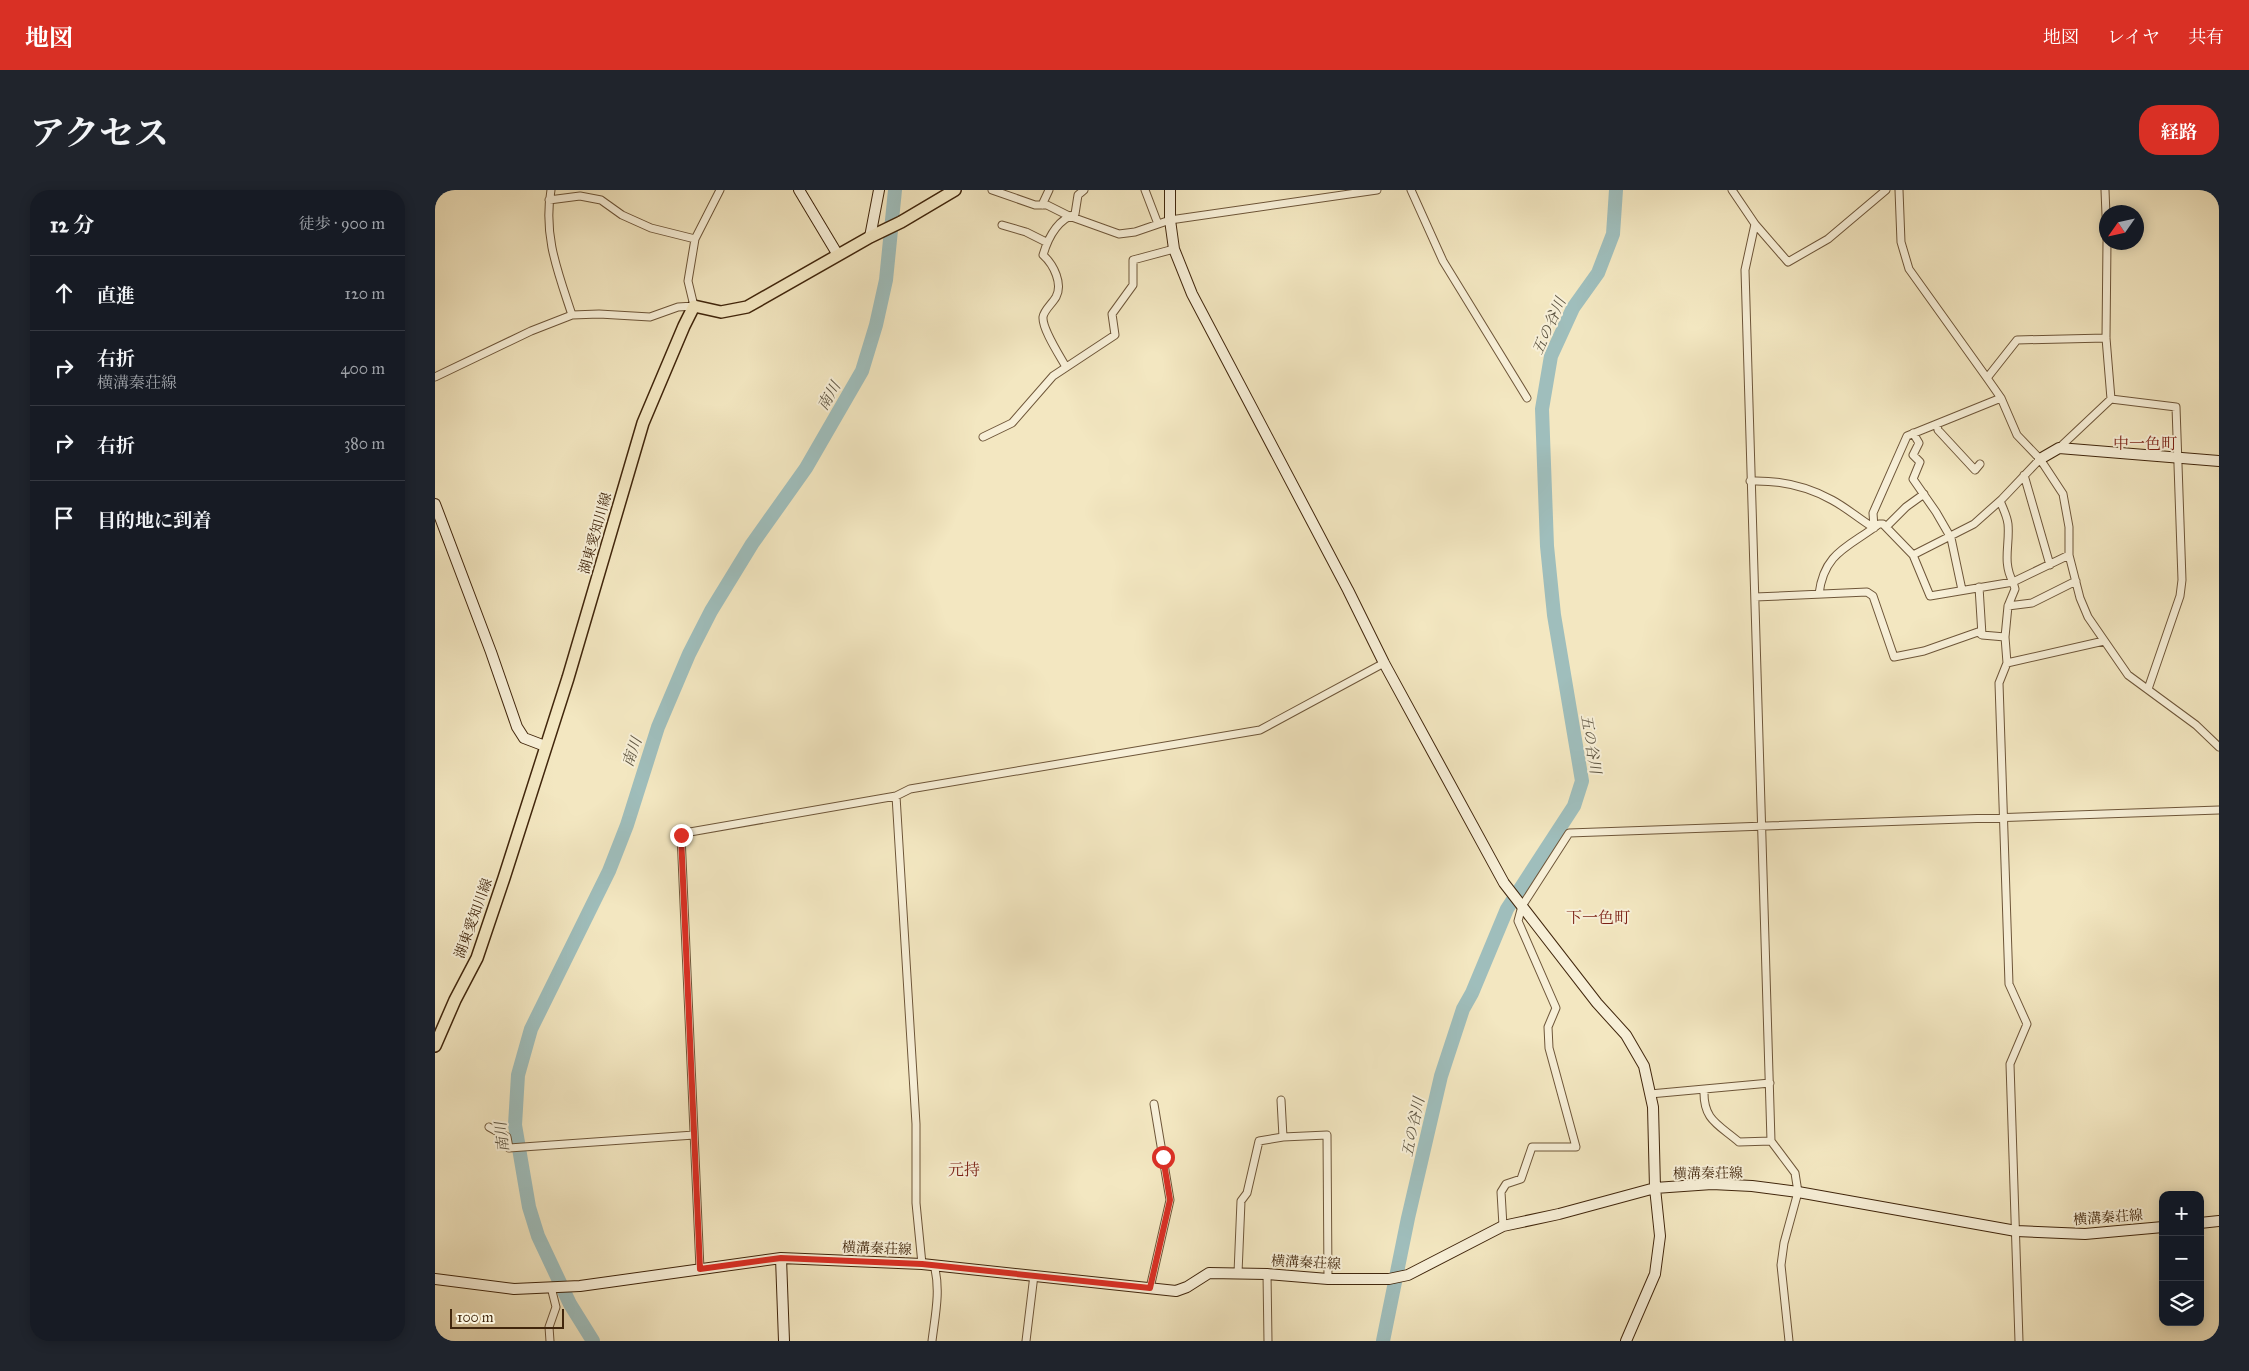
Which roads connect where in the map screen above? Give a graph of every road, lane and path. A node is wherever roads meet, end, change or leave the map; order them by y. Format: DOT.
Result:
graph roads {
  1 [pos="551,190"];
  2 [pos="720,190"];
  3 [pos="799,190"];
  4 [pos="879,190"];
  5 [pos="955,190"];
  6 [pos="992,190"];
  7 [pos="1049,190"];
  8 [pos="1084,190"];
  9 [pos="1145,190"];
  10 [pos="1170,190"];
  11 [pos="1377,190"];
  12 [pos="1411,190"];
  13 [pos="1733,190"];
  14 [pos="1886,190"];
  15 [pos="1899,190"];
  16 [pos="2105,190"];
  17 [pos="549,200"];
  18 [pos="1042,205"];
  19 [pos="2106,205"];
  20 [pos="1069,216"];
  21 [pos="1170,220"];
  22 [pos="1158,224"];
  23 [pos="1755,224"];
  24 [pos="1002,225"];
  25 [pos="875,235"];
  26 [pos="695,239"];
  27 [pos="1046,242"];
  28 [pos="1174,249"];
  29 [pos="2107,250"];
  30 [pos="838,255"];
  31 [pos="695,306"];
  32 [pos="572,315"];
  33 [pos="2107,338"];
  34 [pos="1065,367"];
  35 [pos="435,377"];
  36 [pos="1987,378"];
  37 [pos="1527,398"];
  38 [pos="2001,398"];
  39 [pos="2111,399"];
  40 [pos="1937,424"];
  41 [pos="1913,434"];
  42 [pos="983,437"];
  43 [pos="2059,448"];
  44 [pos="2177,458"];
  45 [pos="2040,459"];
  46 [pos="2219,461"];
  47 [pos="1980,464"];
  48 [pos="2024,475"];
  49 [pos="1750,481"];
  50 [pos="1924,494"];
  51 [pos="2000,501"];
  52 [pos="435,504"];
  53 [pos="1886,527"];
  54 [pos="1874,528"];
  55 [pos="1951,538"];
  56 [pos="1913,555"];
  57 [pos="2069,555"];
  58 [pos="2050,564"];
  59 [pos="2076,581"];
  60 [pos="2013,582"];
  61 [pos="1979,587"];
  62 [pos="1962,590"];
  63 [pos="1819,594"];
  64 [pos="1755,597"];
  65 [pos="2008,606"];
  66 [pos="1982,635"];
  67 [pos="2005,637"];
  68 [pos="2104,641"];
  69 [pos="1384,662"];
  70 [pos="2007,663"];
  71 [pos="2148,690"];
  72 [pos="545,746"];
  73 [pos="2219,747"];
  74 [pos="896,796"];
  75 [pos="2219,810"];
  76 [pos="2004,817"];
  77 [pos="1762,826"];
  78 [pos="1522,906"];
  79 [pos="438,1031"];
  80 [pos="435,1046"];
  81 [pos="1770,1083"];
  82 [pos="1704,1090"];
  83 [pos="1650,1094"];
  84 [pos="1281,1100"];
  85 [pos="1154,1104"];
  86 [pos="489,1127"];
  87 [pos="694,1135"];
  88 [pos="1283,1137"];
  89 [pos="1771,1142"];
  90 [pos="1655,1188"];
  91 [pos="1799,1192"];
  92 [pos="2219,1221"];
  93 [pos="2204,1223"];
  94 [pos="1503,1226"];
  95 [pos="2159,1226"];
  96 [pos="2016,1231"];
  97 [pos="781,1258"];
  98 [pos="922,1264"];
  99 [pos="933,1265"];
  100 [pos="700,1269"];
  101 [pos="1238,1273"];
  102 [pos="1267,1274"];
  103 [pos="1034,1275"];
  104 [pos="435,1279"];
  105 [pos="1329,1279"];
  106 [pos="551,1287"];
  107 [pos="1150,1288"];
  108 [pos="549,1341"];
  109 [pos="784,1341"];
  110 [pos="932,1341"];
  111 [pos="1026,1341"];
  112 [pos="1268,1341"];
  113 [pos="1626,1341"];
  114 [pos="1789,1341"];
  115 [pos="2019,1341"];
  1 -- 17 [label="street"];
  2 -- 26 [label="street"];
  3 -- 30 [label="street"];
  4 -- 25 [label="street"];
  5 -- 25 [label="main road"];
  6 -- 18 [label="street"];
  7 -- 18 [label="street"];
  8 -- 20 [label="street"];
  9 -- 22 [label="street"];
  10 -- 21 [label="street"];
  11 -- 21 [label="street"];
  12 -- 37 [label="street"];
  13 -- 23 [label="street"];
  14 -- 23 [label="street"];
  15 -- 36 [label="street"];
  16 -- 19 [label="street"];
  17 -- 26 [label="street"];
  17 -- 32 [label="street"];
  18 -- 20 [label="street"];
  20 -- 22 [label="street"];
  20 -- 27 [label="street"];
  21 -- 22 [label="street"];
  21 -- 28 [label="street"];
  23 -- 49 [label="street"];
  24 -- 27 [label="street"];
  25 -- 30 [label="main road"];
  26 -- 31 [label="street"];
  27 -- 34 [label="street"];
  28 -- 34 [label="street"];
  28 -- 69 [label="street"];
  29 -- 33 [label="street"];
  30 -- 31 [label="main road"];
  31 -- 32 [label="street"];
  31 -- 72 [label="main road, 湖東愛知川線"];
  32 -- 35 [label="street"];
  33 -- 36 [label="street"];
  33 -- 39 [label="street"];
  34 -- 42 [label="street"];
  36 -- 38 [label="street"];
  38 -- 40 [label="street"];
  38 -- 45 [label="street"];
  39 -- 43 [label="street"];
  39 -- 44 [label="street"];
  40 -- 41 [label="street"];
  40 -- 47 [label="street"];
  41 -- 50 [label="street"];
  41 -- 54 [label="street"];
  43 -- 44 [label="street"];
  43 -- 45 [label="street"];
  44 -- 46 [label="street"];
  44 -- 71 [label="street"];
  45 -- 48 [label="street"];
  45 -- 57 [label="street"];
  48 -- 51 [label="street"];
  48 -- 58 [label="street"];
  49 -- 54 [label="street"];
  49 -- 64 [label="street"];
  50 -- 53 [label="street"];
  50 -- 55 [label="street"];
  51 -- 55 [label="street"];
  51 -- 60 [label="street"];
  52 -- 72 [label="street"];
  53 -- 54 [label="street"];
  53 -- 56 [label="street"];
  54 -- 63 [label="street"];
  55 -- 56 [label="street"];
  55 -- 62 [label="street"];
  56 -- 62 [label="street"];
  57 -- 58 [label="street"];
  57 -- 59 [label="street"];
  58 -- 60 [label="street"];
  59 -- 65 [label="street"];
  59 -- 68 [label="street"];
  60 -- 61 [label="street"];
  60 -- 65 [label="street"];
  61 -- 62 [label="street"];
  61 -- 66 [label="street"];
  63 -- 64 [label="street"];
  63 -- 66 [label="street"];
  64 -- 77 [label="street"];
  65 -- 67 [label="street"];
  66 -- 67 [label="street"];
  67 -- 70 [label="street"];
  68 -- 70 [label="street"];
  68 -- 71 [label="street"];
  69 -- 74 [label="street"];
  69 -- 78 [label="street"];
  70 -- 76 [label="street"];
  71 -- 73 [label="street"];
  72 -- 79 [label="main road, 湖東愛知川線"];
  74 -- 87 [label="street"];
  74 -- 98 [label="street"];
  75 -- 76 [label="street"];
  76 -- 77 [label="street"];
  76 -- 96 [label="street"];
  77 -- 78 [label="street"];
  77 -- 81 [label="street"];
  78 -- 83 [label="street"];
  78 -- 94 [label="street"];
  79 -- 80 [label="main road, 湖東愛知川線"];
  81 -- 82 [label="street"];
  81 -- 89 [label="street"];
  82 -- 83 [label="street"];
  82 -- 89 [label="street"];
  83 -- 90 [label="street"];
  84 -- 88 [label="street"];
  85 -- 107 [label="street"];
  86 -- 87 [label="street"];
  87 -- 100 [label="street"];
  88 -- 101 [label="street"];
  88 -- 105 [label="street"];
  89 -- 91 [label="street"];
  90 -- 91 [label="street, 横溝秦荘線"];
  90 -- 94 [label="street, 横溝秦荘線"];
  90 -- 113 [label="street"];
  91 -- 96 [label="street, 横溝秦荘線"];
  91 -- 114 [label="street"];
  92 -- 93 [label="street"];
  94 -- 105 [label="street, 横溝秦荘線"];
  95 -- 96 [label="street, 横溝秦荘線"];
  96 -- 115 [label="street"];
  97 -- 98 [label="street, 横溝秦荘線"];
  97 -- 100 [label="street, 横溝秦荘線"];
  97 -- 109 [label="street"];
  98 -- 99 [label="street, 横溝秦荘線"];
  99 -- 103 [label="street, 横溝秦荘線"];
  99 -- 110 [label="street"];
  100 -- 106 [label="street, 横溝秦荘線"];
  101 -- 102 [label="street, 横溝秦荘線"];
  101 -- 107 [label="street, 横溝秦荘線"];
  102 -- 105 [label="street, 横溝秦荘線"];
  102 -- 112 [label="street"];
  103 -- 107 [label="street, 横溝秦荘線"];
  103 -- 111 [label="street"];
  104 -- 106 [label="street, 横溝秦荘線"];
  106 -- 108 [label="street"];
}
